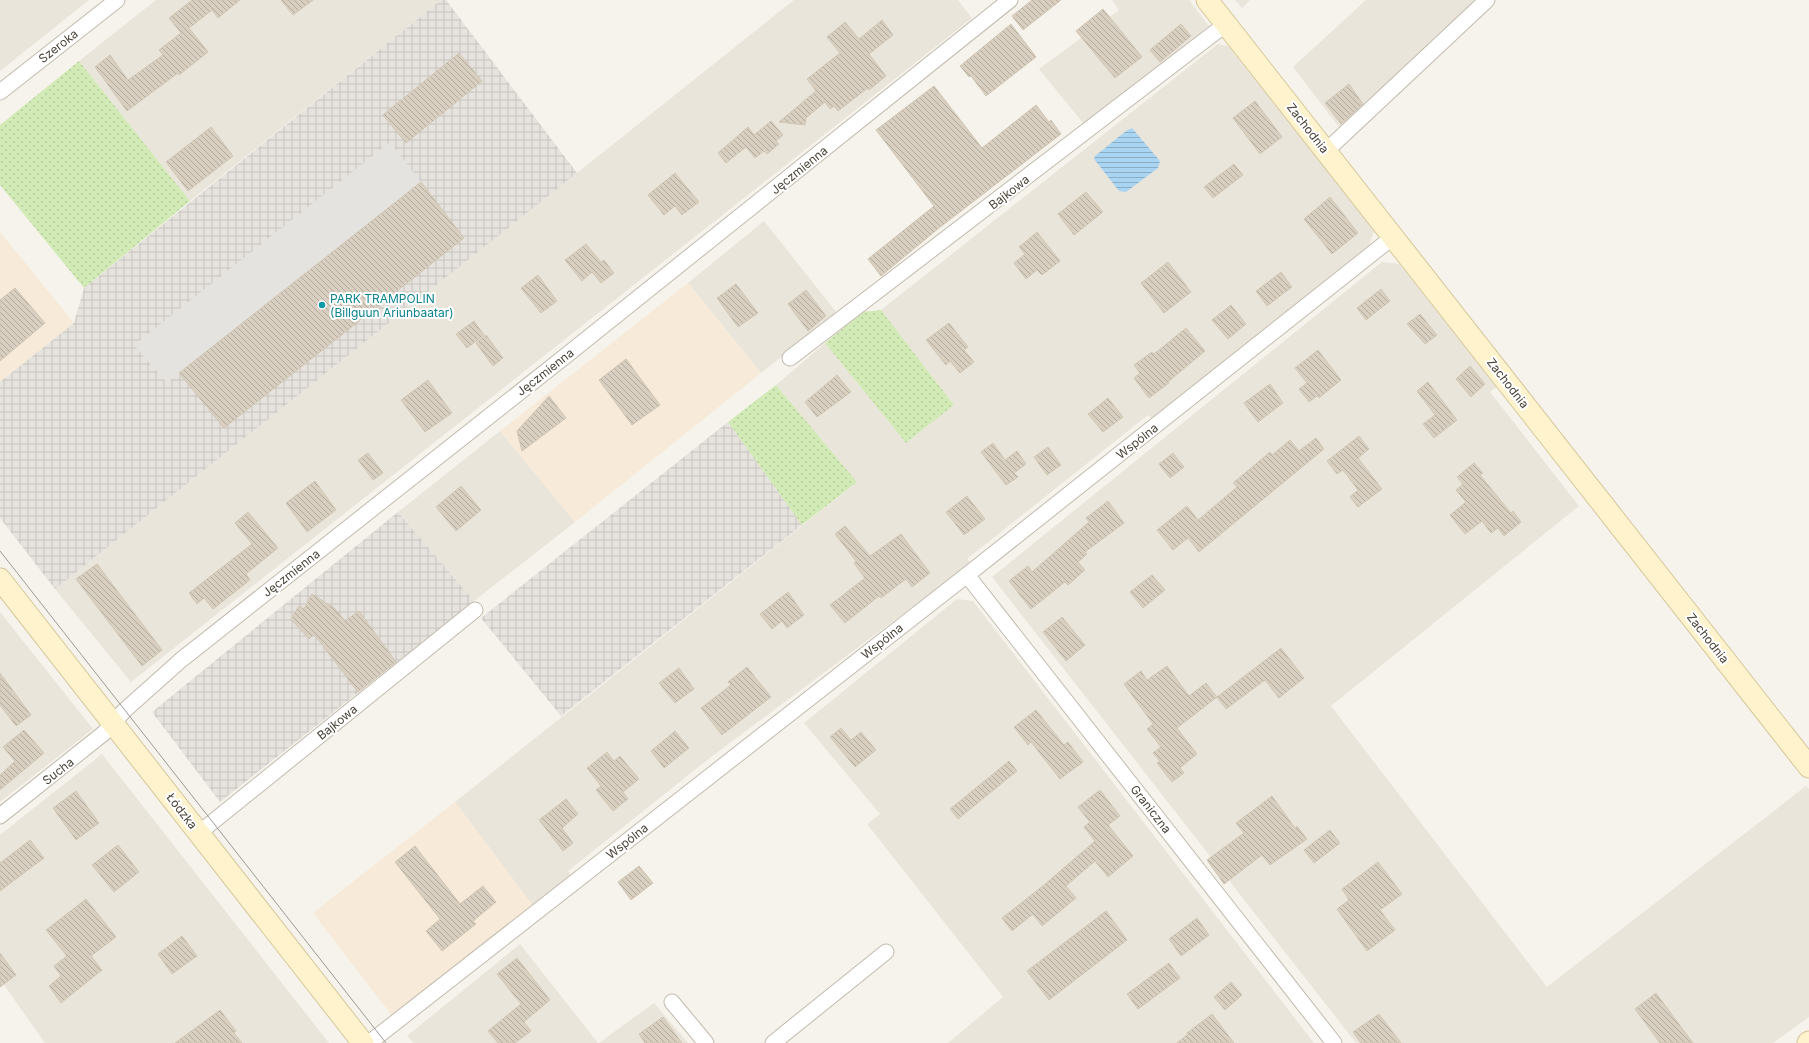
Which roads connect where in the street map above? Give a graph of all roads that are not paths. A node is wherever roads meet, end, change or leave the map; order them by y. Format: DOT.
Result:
graph roads {
  1 [pos="117,0"];
  2 [pos="1010,0"];
  3 [pos="1207,0"];
  4 [pos="1487,0"];
  5 [pos="1226,24"];
  6 [pos="0,92"];
  7 [pos="1326,151"];
  8 [pos="1393,237"];
  9 [pos="790,358"];
  10 [pos="967,575"];
  11 [pos="0,579"];
  12 [pos="475,610"];
  13 [pos="113,723"];
  14 [pos="1809,767"];
  15 [pos="0,816"];
  16 [pos="199,833"];
  17 [pos="886,952"];
  18 [pos="672,1002"];
  19 [pos="363,1043"];
  20 [pos="369,1043"];
  21 [pos="706,1043"];
  22 [pos="773,1043"];
  23 [pos="1334,1043"];
  1 -- 6 [label="street, Szeroka"];
  2 -- 13 [label="street, Jęczmienna"];
  3 -- 5 [label="street, Zachodnia"];
  4 -- 7 [label="street"];
  5 -- 7 [label="street, Zachodnia"];
  5 -- 9 [label="street, Bajkowa"];
  7 -- 8 [label="street, Zachodnia"];
  8 -- 10 [label="street, Wspólna"];
  8 -- 14 [label="street, Zachodnia"];
  10 -- 20 [label="street, Wspólna"];
  10 -- 23 [label="street, Graniczna"];
  11 -- 13 [label="street, Łódzka"];
  12 -- 16 [label="street, Bajkowa"];
  13 -- 15 [label="street, Sucha"];
  13 -- 16 [label="street, Łódzka"];
  16 -- 19 [label="street, Łódzka"];
  17 -- 22 [label="street"];
  18 -- 21 [label="street"];
}
